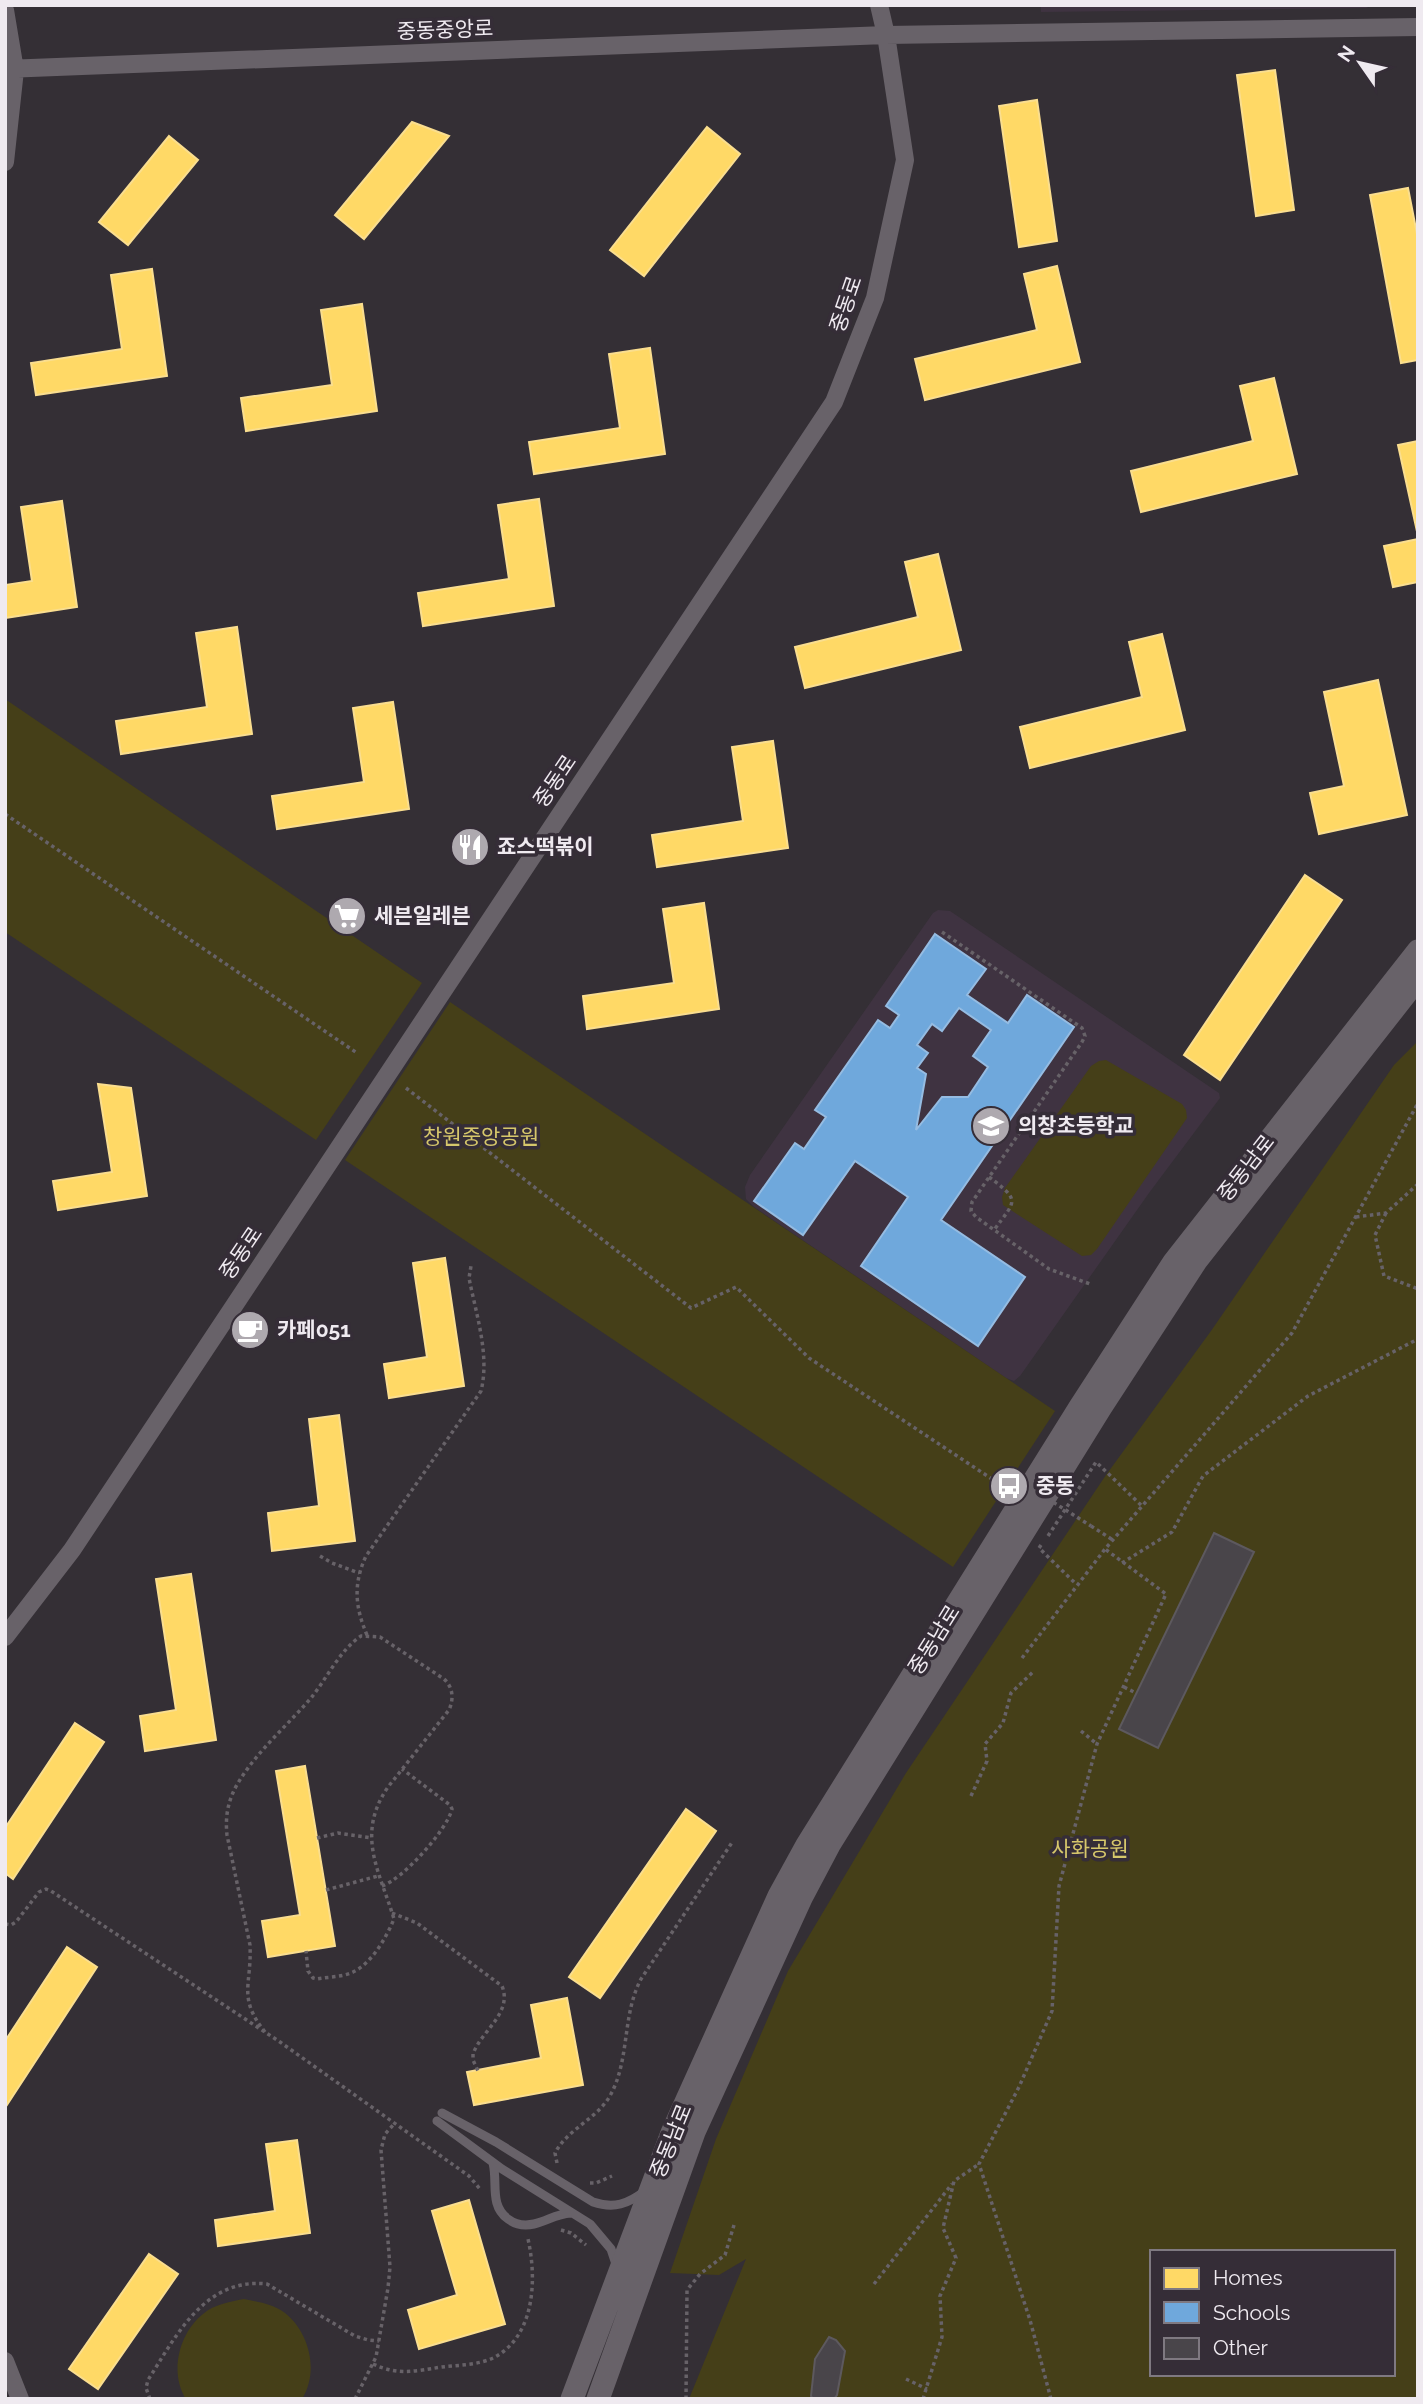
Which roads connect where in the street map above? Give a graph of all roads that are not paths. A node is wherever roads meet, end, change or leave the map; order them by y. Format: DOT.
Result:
graph roads {
  1 [pos="879,5"];
  2 [pos="5,10"];
  3 [pos="1418,27"];
  4 [pos="886,35"];
  5 [pos="10,69"];
  6 [pos="5,162"];
  7 [pos="1418,951"];
  8 [pos="1418,978"];
  9 [pos="5,1637"];
  10 [pos="493,2163"];
  11 [pos="653,2182"];
  12 [pos="572,2213"];
  13 [pos="618,2274"];
  14 [pos="5,2361"];
  15 [pos="20,2399"];
  16 [pos="572,2399"];
  17 [pos="598,2399"];
  1 -- 4 [label="street, 중동로"];
  2 -- 5 [label="street"];
  3 -- 4 [label="street, 중동중앙로"];
  4 -- 5 [label="street, 중동중앙로"];
  4 -- 9 [label="street, 중동로"];
  5 -- 6 [label="street"];
  7 -- 11 [label="street, 중동남로"];
  8 -- 17 [label="street, 중동남로"];
  10 -- 11 [label="lane"];
  10 -- 12 [label="lane"];
  10 -- 12 [label="lane"];
  11 -- 13 [label="street, 중동남로"];
  12 -- 13 [label="lane"];
  13 -- 16 [label="street, 중동남로"];
  14 -- 15 [label="street"];
}
